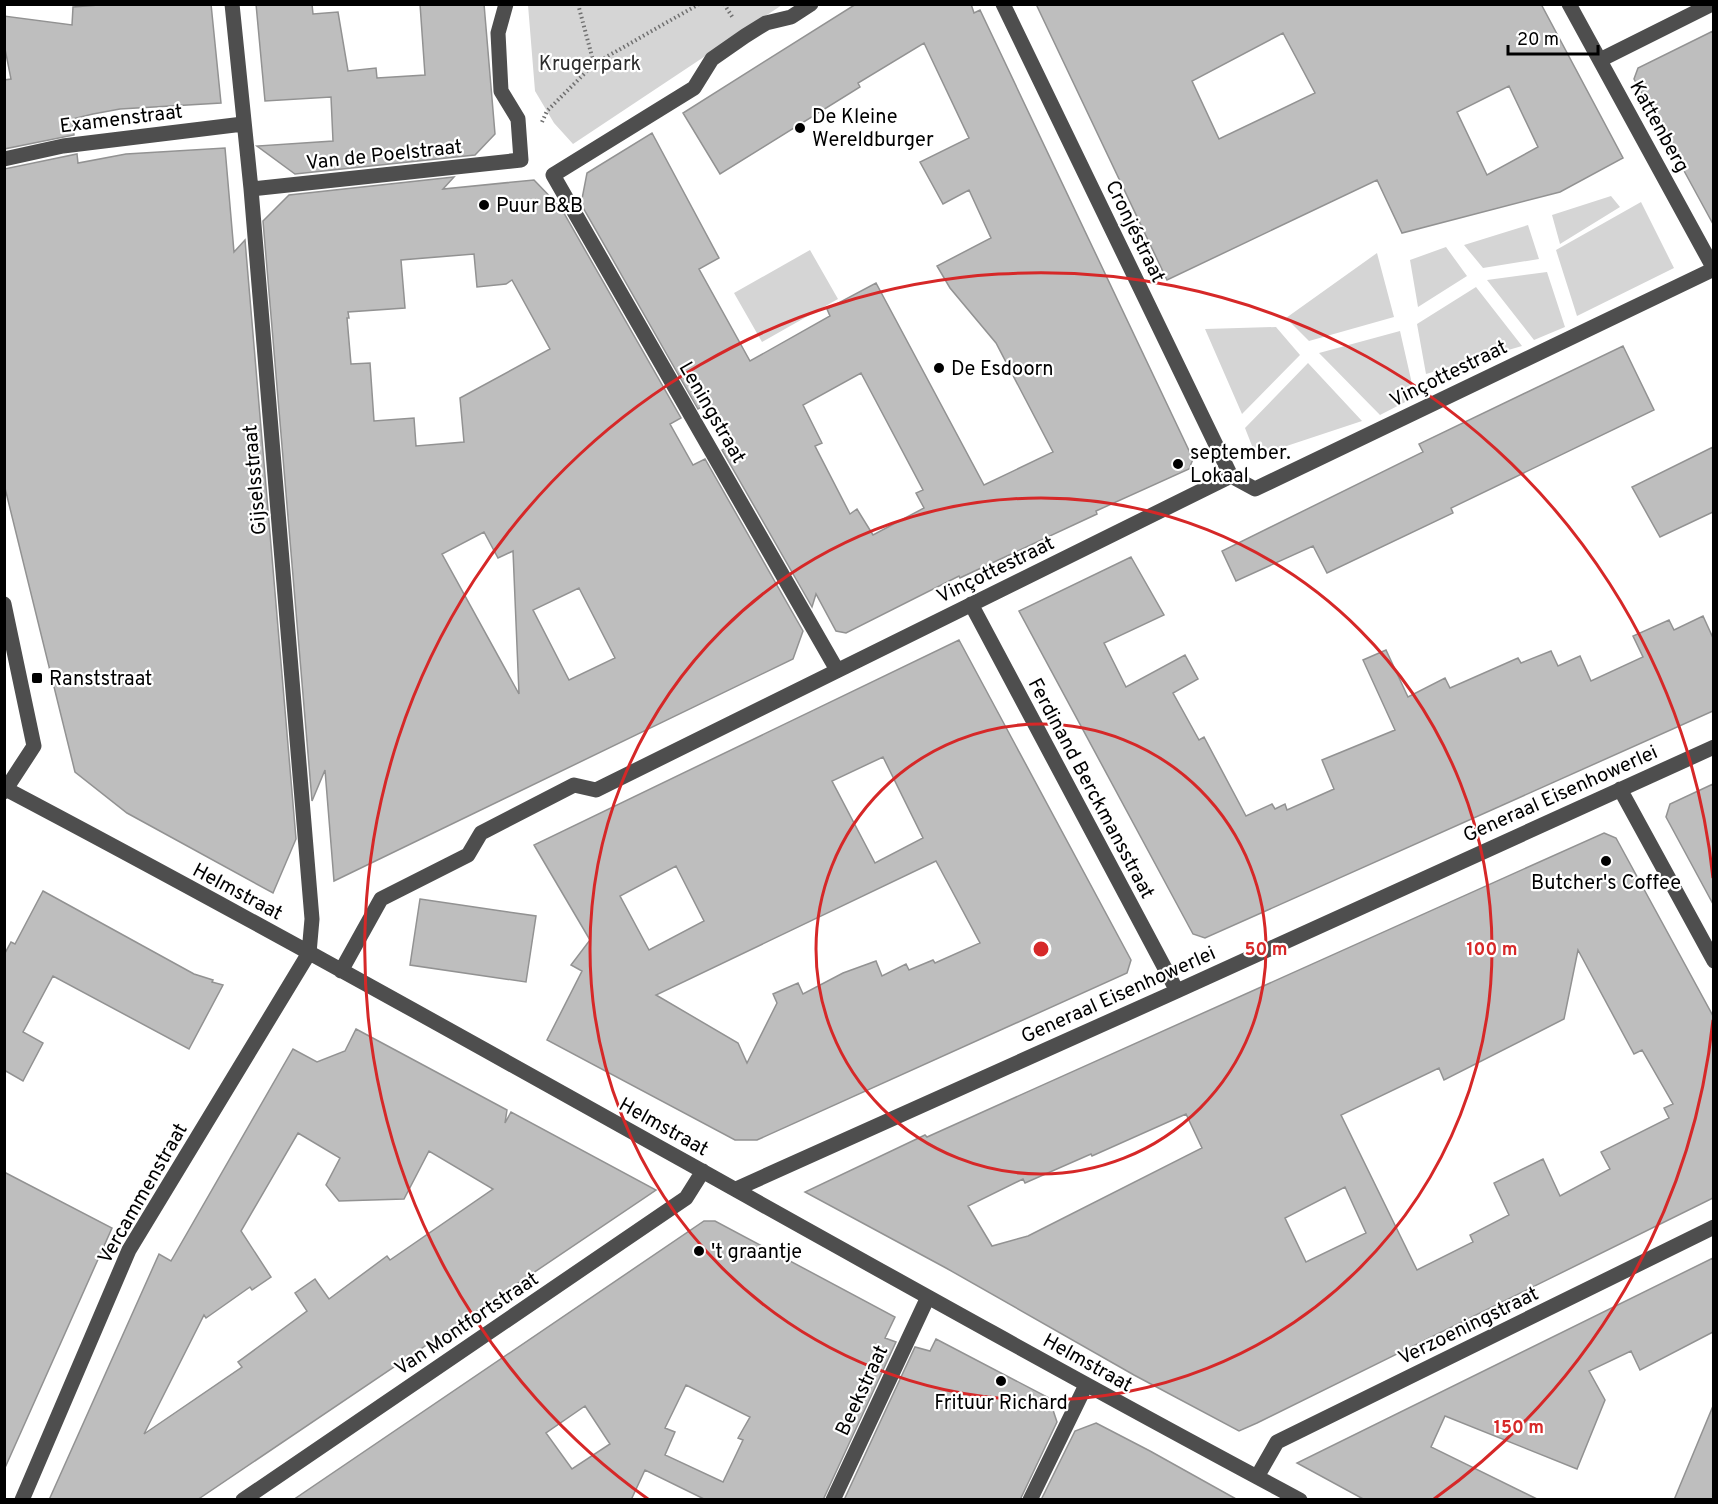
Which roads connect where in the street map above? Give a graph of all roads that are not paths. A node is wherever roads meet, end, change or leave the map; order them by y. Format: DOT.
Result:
graph roads {
  1 [pos="232,4"];
  2 [pos="506,4"];
  3 [pos="811,4"];
  4 [pos="1004,4"];
  5 [pos="1569,4"];
  6 [pos="1712,4"];
  7 [pos="1600,60"];
  8 [pos="243,124"];
  9 [pos="4,159"];
  10 [pos="251,189"];
  11 [pos="1713,269"];
  12 [pos="1231,476"];
  13 [pos="4,604"];
  14 [pos="971,604"];
  15 [pos="8,636"];
  16 [pos="837,670"];
  17 [pos="1713,747"];
  18 [pos="1620,789"];
  19 [pos="5,790"];
  20 [pos="309,952"];
  21 [pos="1713,961"];
  22 [pos="341,970"];
  23 [pos="1177,991"];
  24 [pos="703,1171"];
  25 [pos="736,1189"];
  26 [pos="1713,1227"];
  27 [pos="928,1298"];
  28 [pos="1086,1385"];
  29 [pos="1257,1477"];
  30 [pos="22,1500"];
  31 [pos="243,1500"];
  32 [pos="832,1500"];
  33 [pos="1030,1500"];
  34 [pos="1300,1500"];
  1 -- 8 [label="street, Gijselsstraat"];
  2 -- 10 [label="street, Van de Poelstraat"];
  3 -- 16 [label="street, Leningstraat"];
  4 -- 12 [label="street, Cronjéstraat"];
  5 -- 7 [label="street, Kattenberg"];
  6 -- 7 [label="street"];
  7 -- 11 [label="street, Kattenberg"];
  8 -- 9 [label="street, Examenstraat"];
  8 -- 10 [label="street, Gijselsstraat"];
  10 -- 20 [label="street, Gijselsstraat"];
  11 -- 12 [label="street, Vinçottestraat"];
  12 -- 14 [label="street, Vinçottestraat"];
  13 -- 15 [label="street"];
  14 -- 16 [label="street, Vinçottestraat"];
  14 -- 23 [label="street, Ferdinand Berckmansstraat"];
  15 -- 19 [label="street"];
  16 -- 22 [label="street, Vinçottestraat"];
  17 -- 18 [label="street, Generaal Eisenhowerlei"];
  18 -- 21 [label="street"];
  18 -- 23 [label="street, Generaal Eisenhowerlei"];
  19 -- 20 [label="street, Helmstraat"];
  20 -- 22 [label="street, Helmstraat"];
  20 -- 30 [label="street, Vercammenstraat"];
  22 -- 24 [label="street, Helmstraat"];
  23 -- 25 [label="street, Generaal Eisenhowerlei"];
  24 -- 25 [label="street, Helmstraat"];
  24 -- 31 [label="street, Van Montfortstraat"];
  25 -- 27 [label="street, Helmstraat"];
  26 -- 29 [label="street, Verzoeningstraat"];
  27 -- 28 [label="street, Helmstraat"];
  27 -- 32 [label="street, Beekstraat"];
  28 -- 29 [label="street, Helmstraat"];
  28 -- 33 [label="street"];
  29 -- 34 [label="street, Helmstraat"];
}
